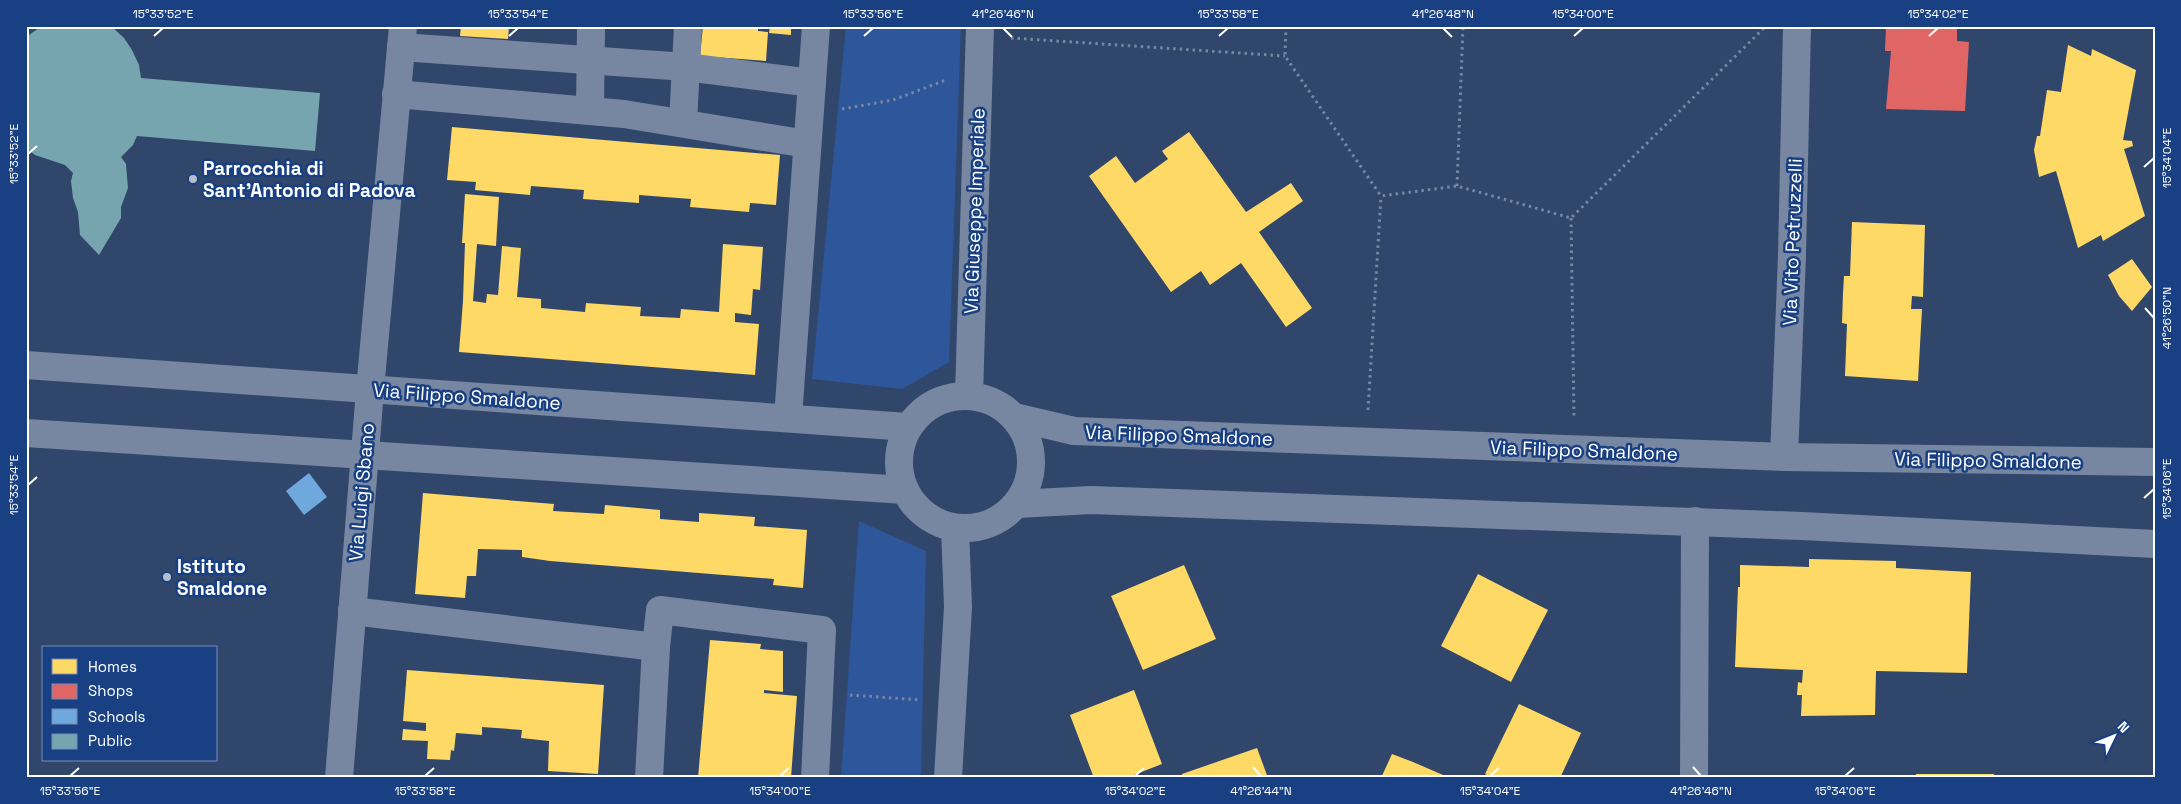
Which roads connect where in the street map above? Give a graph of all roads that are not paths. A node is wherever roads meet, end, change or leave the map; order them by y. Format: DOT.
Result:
graph roads {
  1 [pos="591,26"];
  2 [pos="688,26"];
  3 [pos="816,26"];
  4 [pos="1797,26"];
  5 [pos="980,31"];
  6 [pos="402,37"];
  7 [pos="589,60"];
  8 [pos="686,67"];
  9 [pos="812,83"];
  10 [pos="396,94"];
  11 [pos="590,111"];
  12 [pos="683,123"];
  13 [pos="807,144"];
  14 [pos="26,365"];
  15 [pos="370,390"];
  16 [pos="969,396"];
  17 [pos="1014,417"];
  18 [pos="788,418"];
  19 [pos="908,427"];
  20 [pos="26,433"];
  21 [pos="364,454"];
  22 [pos="1784,457"];
  23 [pos="2155,462"];
  24 [pos="905,490"];
  25 [pos="1017,504"];
  26 [pos="1695,522"];
  27 [pos="954,528"];
  28 [pos="2155,544"];
  29 [pos="352,611"];
  30 [pos="656,647"];
  31 [pos="339,778"];
  32 [pos="649,778"];
  33 [pos="815,778"];
  34 [pos="948,778"];
  35 [pos="1694,778"];
  1 -- 7 [label="street"];
  2 -- 8 [label="street"];
  3 -- 9 [label="street"];
  4 -- 22 [label="street, Via Vito Petruzzelli"];
  5 -- 16 [label="street, Via Giuseppe Imperiale"];
  6 -- 7 [label="street"];
  6 -- 10 [label="street, Via Luigi Sbano"];
  7 -- 8 [label="street"];
  7 -- 11 [label="street"];
  8 -- 9 [label="street"];
  8 -- 12 [label="street"];
  9 -- 13 [label="street"];
  10 -- 11 [label="street"];
  10 -- 15 [label="street, Via Luigi Sbano"];
  11 -- 12 [label="street"];
  12 -- 13 [label="street"];
  13 -- 18 [label="street"];
  14 -- 15 [label="street, Via Filippo Smaldone"];
  15 -- 18 [label="street, Via Filippo Smaldone"];
  15 -- 21 [label="street, Via Luigi Sbano"];
  16 -- 17 [label="street"];
  16 -- 19 [label="street"];
  17 -- 22 [label="street, Via Filippo Smaldone"];
  17 -- 25 [label="street"];
  18 -- 19 [label="street, Via Filippo Smaldone"];
  19 -- 24 [label="street"];
  20 -- 21 [label="street"];
  21 -- 24 [label="street"];
  21 -- 29 [label="street, Via Luigi Sbano"];
  22 -- 23 [label="street, Via Filippo Smaldone"];
  24 -- 27 [label="street"];
  25 -- 26 [label="street"];
  25 -- 27 [label="street"];
  26 -- 28 [label="street"];
  26 -- 35 [label="street"];
  27 -- 34 [label="street"];
  29 -- 30 [label="street"];
  29 -- 31 [label="street, Via Luigi Sbano"];
  30 -- 32 [label="street"];
  30 -- 33 [label="street"];
}
